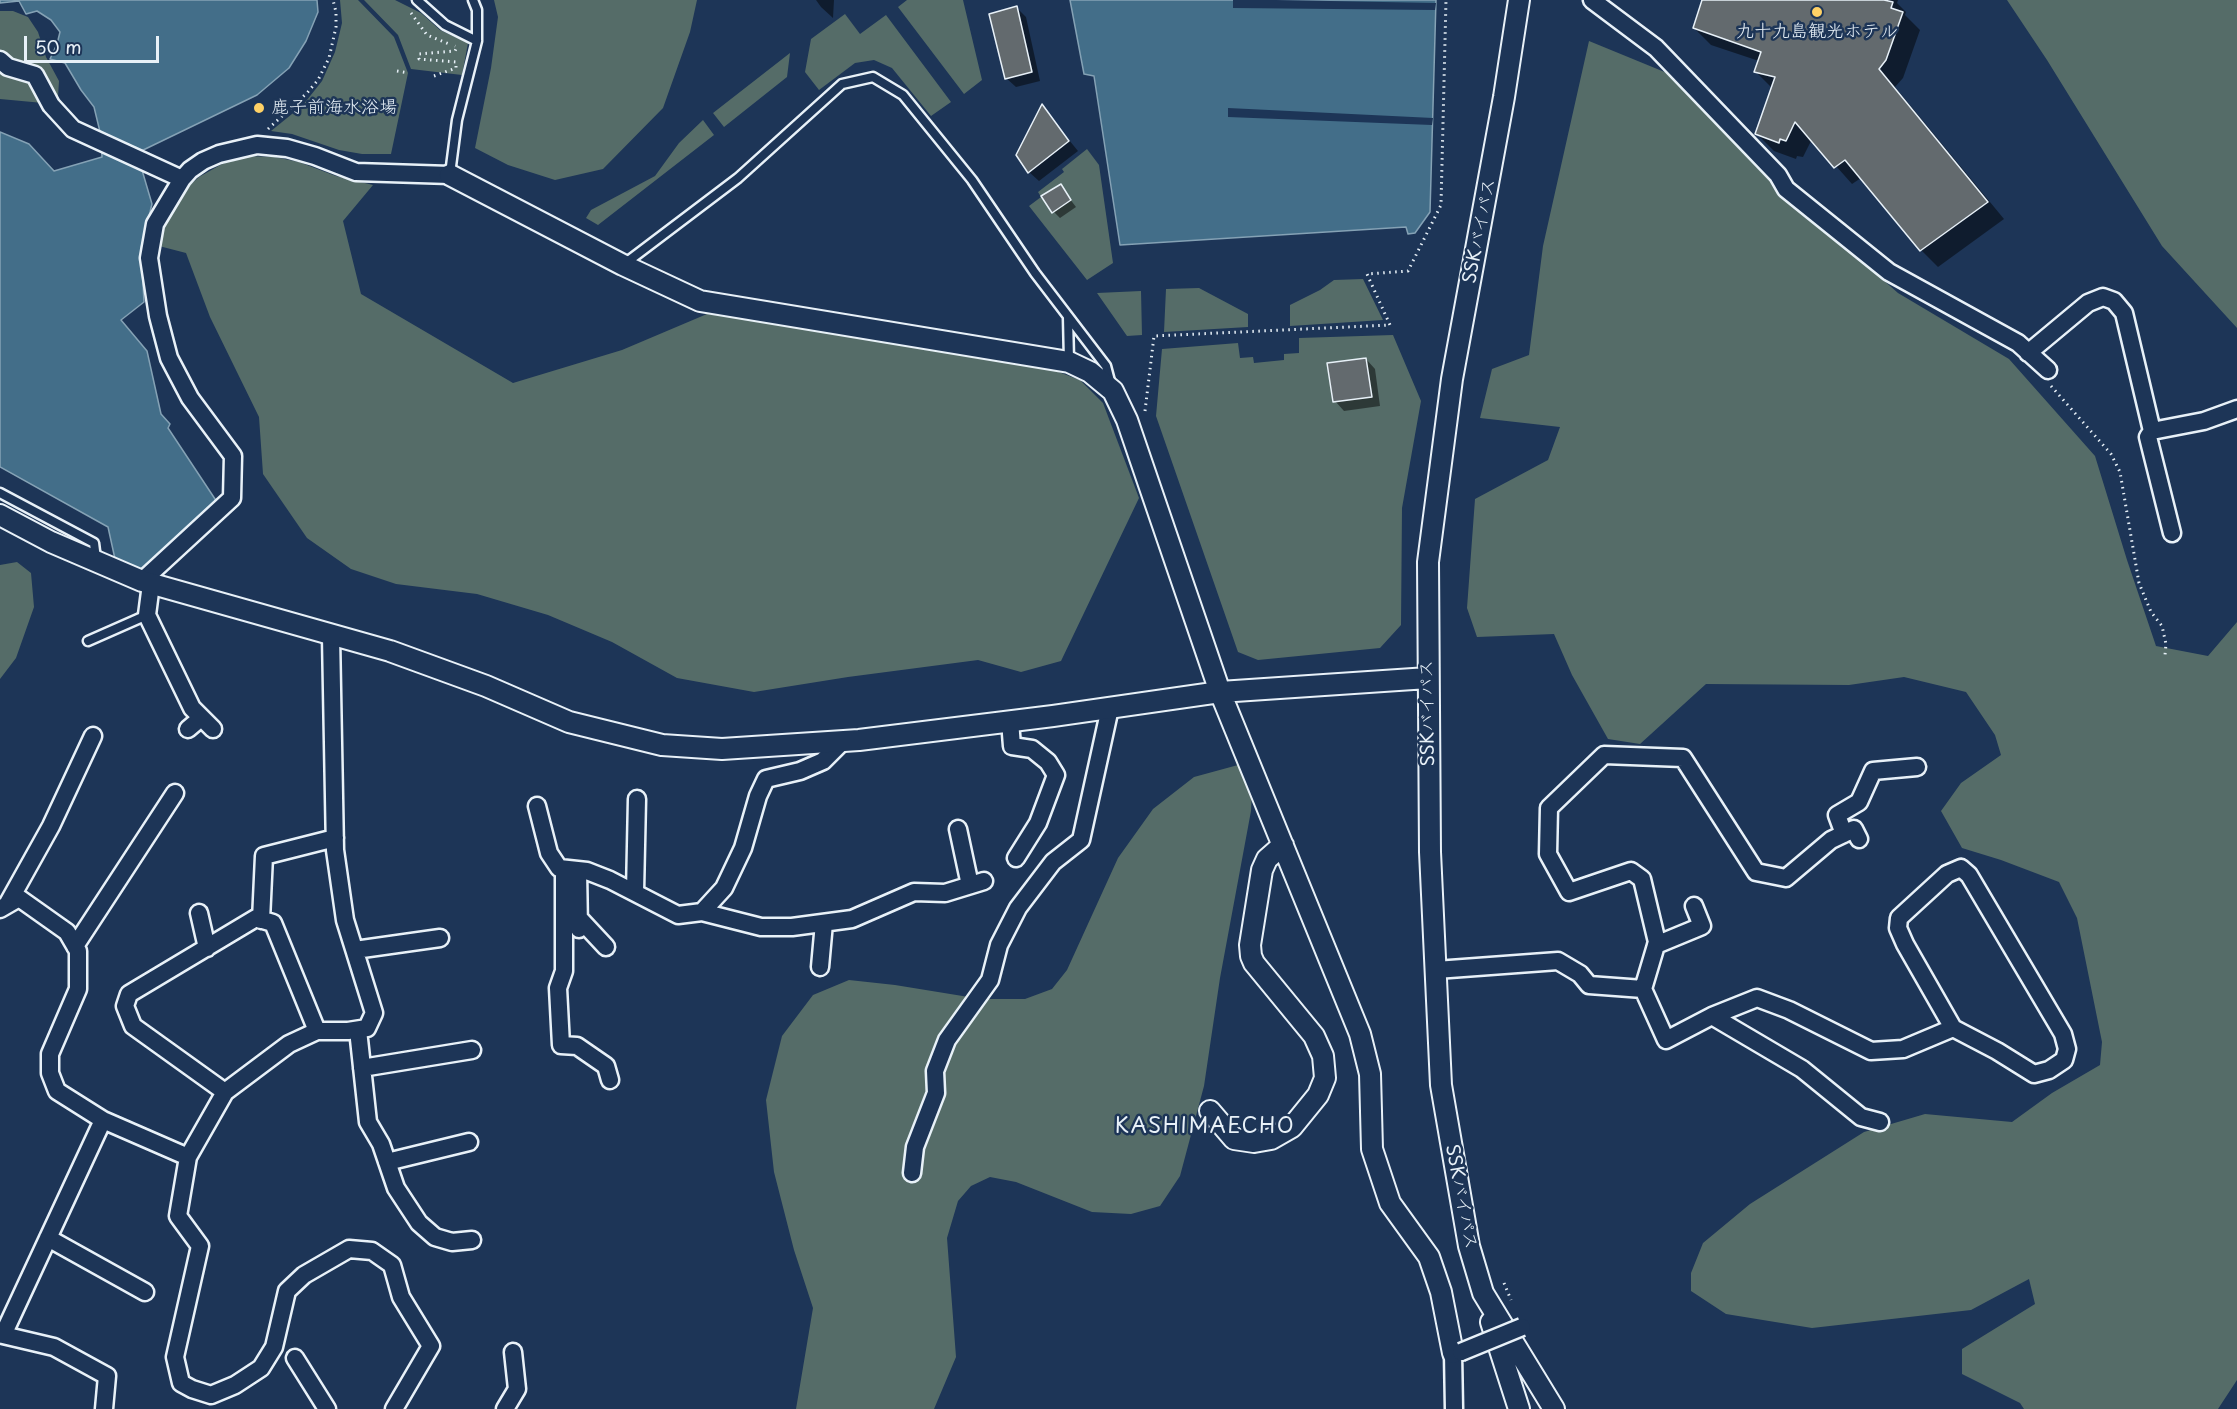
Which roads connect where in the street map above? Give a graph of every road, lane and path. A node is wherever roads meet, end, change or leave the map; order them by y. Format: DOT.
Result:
graph roads {
  1 [pos="333,0"];
  2 [pos="417,0"];
  3 [pos="473,0"];
  4 [pos="1446,0"];
  5 [pos="1519,0"];
  6 [pos="1592,0"];
  7 [pos="408,8"];
  8 [pos="477,41"];
  9 [pos="0,60"];
  10 [pos="397,71"];
  11 [pos="408,73"];
  12 [pos="434,76"];
  13 [pos="257,145"];
  14 [pos="450,175"];
  15 [pos="182,179"];
  16 [pos="623,265"];
  17 [pos="1068,316"];
  18 [pos="2028,353"];
  19 [pos="1069,362"];
  20 [pos="2047,369"];
  21 [pos="1113,391"];
  22 [pos="2237,409"];
  23 [pos="1145,412"];
  24 [pos="2152,431"];
  25 [pos="0,493"];
  26 [pos="1,517"];
  27 [pos="2172,533"];
  28 [pos="97,561"];
  29 [pos="146,582"];
  30 [pos="147,615"];
  31 [pos="331,636"];
  32 [pos="88,641"];
  33 [pos="2165,655"];
  34 [pos="1428,678"];
  35 [pos="1220,692"];
  36 [pos="1110,708"];
  37 [pos="1010,721"];
  38 [pos="188,729"];
  39 [pos="93,736"];
  40 [pos="843,741"];
  41 [pos="1917,767"];
  42 [pos="175,793"];
  43 [pos="637,799"];
  44 [pos="537,806"];
  45 [pos="958,829"];
  46 [pos="335,838"];
  47 [pos="1283,845"];
  48 [pos="1016,858"];
  49 [pos="571,869"];
  50 [pos="635,892"];
  51 [pos="1694,906"];
  52 [pos="4,907"];
  53 [pos="702,912"];
  54 [pos="199,913"];
  55 [pos="261,920"];
  56 [pos="824,923"];
  57 [pos="440,938"];
  58 [pos="1656,945"];
  59 [pos="75,946"];
  60 [pos="606,947"];
  61 [pos="207,948"];
  62 [pos="355,950"];
  63 [pos="820,967"];
  64 [pos="1436,970"];
  65 [pos="1643,989"];
  66 [pos="1712,1016"];
  67 [pos="1953,1028"];
  68 [pos="358,1029"];
  69 [pos="317,1031"];
  70 [pos="471,1050"];
  71 [pos="362,1068"];
  72 [pos="610,1080"];
  73 [pos="225,1092"];
  74 [pos="1210,1111"];
  75 [pos="103,1120"];
  76 [pos="1880,1122"];
  77 [pos="469,1142"];
  78 [pos="188,1157"];
  79 [pos="387,1162"];
  80 [pos="912,1173"];
  81 [pos="48,1238"];
  82 [pos="472,1240"];
  83 [pos="145,1292"];
  84 [pos="1483,1293"];
  85 [pos="1522,1327"];
  86 [pos="513,1352"];
  87 [pos="1457,1352"];
  88 [pos="295,1358"];
  89 [pos="104,1409"];
  90 [pos="327,1409"];
  91 [pos="394,1409"];
  92 [pos="505,1409"];
  93 [pos="1454,1409"];
  94 [pos="1519,1409"];
  95 [pos="1554,1409"];
  1 -- 13 [label="path"];
  2 -- 8 [label="lane"];
  3 -- 8 [label="lane"];
  4 -- 23 [label="path"];
  5 -- 34 [label="street, SSKバイパス"];
  6 -- 18 [label="street"];
  7 -- 12 [label="path"];
  8 -- 14 [label="lane"];
  9 -- 15 [label="street"];
  10 -- 11 [label="path"];
  13 -- 14 [label="street"];
  13 -- 15 [label="street"];
  14 -- 16 [label="street"];
  15 -- 29 [label="street"];
  16 -- 17 [label="lane"];
  16 -- 19 [label="street"];
  17 -- 19 [label="lane"];
  17 -- 21 [label="lane"];
  18 -- 20 [label="street"];
  18 -- 24 [label="street"];
  19 -- 21 [label="street"];
  20 -- 33 [label="path"];
  21 -- 35 [label="street"];
  22 -- 24 [label="street"];
  24 -- 27 [label="street"];
  25 -- 28 [label="lane"];
  26 -- 28 [label="street"];
  28 -- 29 [label="street"];
  29 -- 30 [label="street"];
  29 -- 31 [label="street"];
  30 -- 32 [label="lane"];
  30 -- 38 [label="street"];
  31 -- 40 [label="street"];
  31 -- 46 [label="street"];
  34 -- 35 [label="street"];
  34 -- 64 [label="street, SSKバイパス"];
  35 -- 36 [label="street"];
  35 -- 47 [label="street"];
  36 -- 37 [label="street"];
  36 -- 80 [label="street"];
  37 -- 40 [label="street"];
  37 -- 48 [label="street"];
  39 -- 52 [label="street"];
  40 -- 53 [label="street"];
  41 -- 58 [label="street"];
  42 -- 59 [label="street"];
  43 -- 50 [label="street"];
  44 -- 49 [label="street"];
  45 -- 56 [label="street"];
  46 -- 55 [label="street"];
  46 -- 62 [label="street"];
  47 -- 74 [label="street"];
  47 -- 87 [label="street"];
  49 -- 50 [label="street"];
  49 -- 60 [label="street"];
  49 -- 72 [label="street"];
  50 -- 53 [label="street"];
  51 -- 58 [label="street"];
  52 -- 59 [label="street"];
  53 -- 56 [label="street"];
  54 -- 61 [label="street"];
  55 -- 61 [label="street"];
  55 -- 69 [label="street"];
  56 -- 63 [label="street"];
  57 -- 62 [label="street"];
  58 -- 65 [label="street"];
  59 -- 75 [label="street"];
  61 -- 73 [label="street"];
  62 -- 68 [label="street"];
  64 -- 65 [label="street"];
  64 -- 84 [label="street, SSKバイパス"];
  65 -- 66 [label="street"];
  66 -- 67 [label="street"];
  66 -- 76 [label="street"];
  67 -- 67 [label="street"];
  68 -- 69 [label="street"];
  68 -- 71 [label="street"];
  69 -- 73 [label="street"];
  70 -- 71 [label="street"];
  71 -- 79 [label="street"];
  73 -- 78 [label="street"];
  75 -- 78 [label="street"];
  75 -- 81 [label="street"];
  77 -- 79 [label="street"];
  78 -- 91 [label="street"];
  79 -- 82 [label="street"];
  81 -- 83 [label="street"];
  81 -- 89 [label="street"];
  84 -- 94 [label="street"];
  84 -- 95 [label="street, SSKバイパス"];
  85 -- 87 [label="street, bridge"];
  86 -- 92 [label="street"];
  87 -- 93 [label="street"];
  88 -- 90 [label="street"];
}
